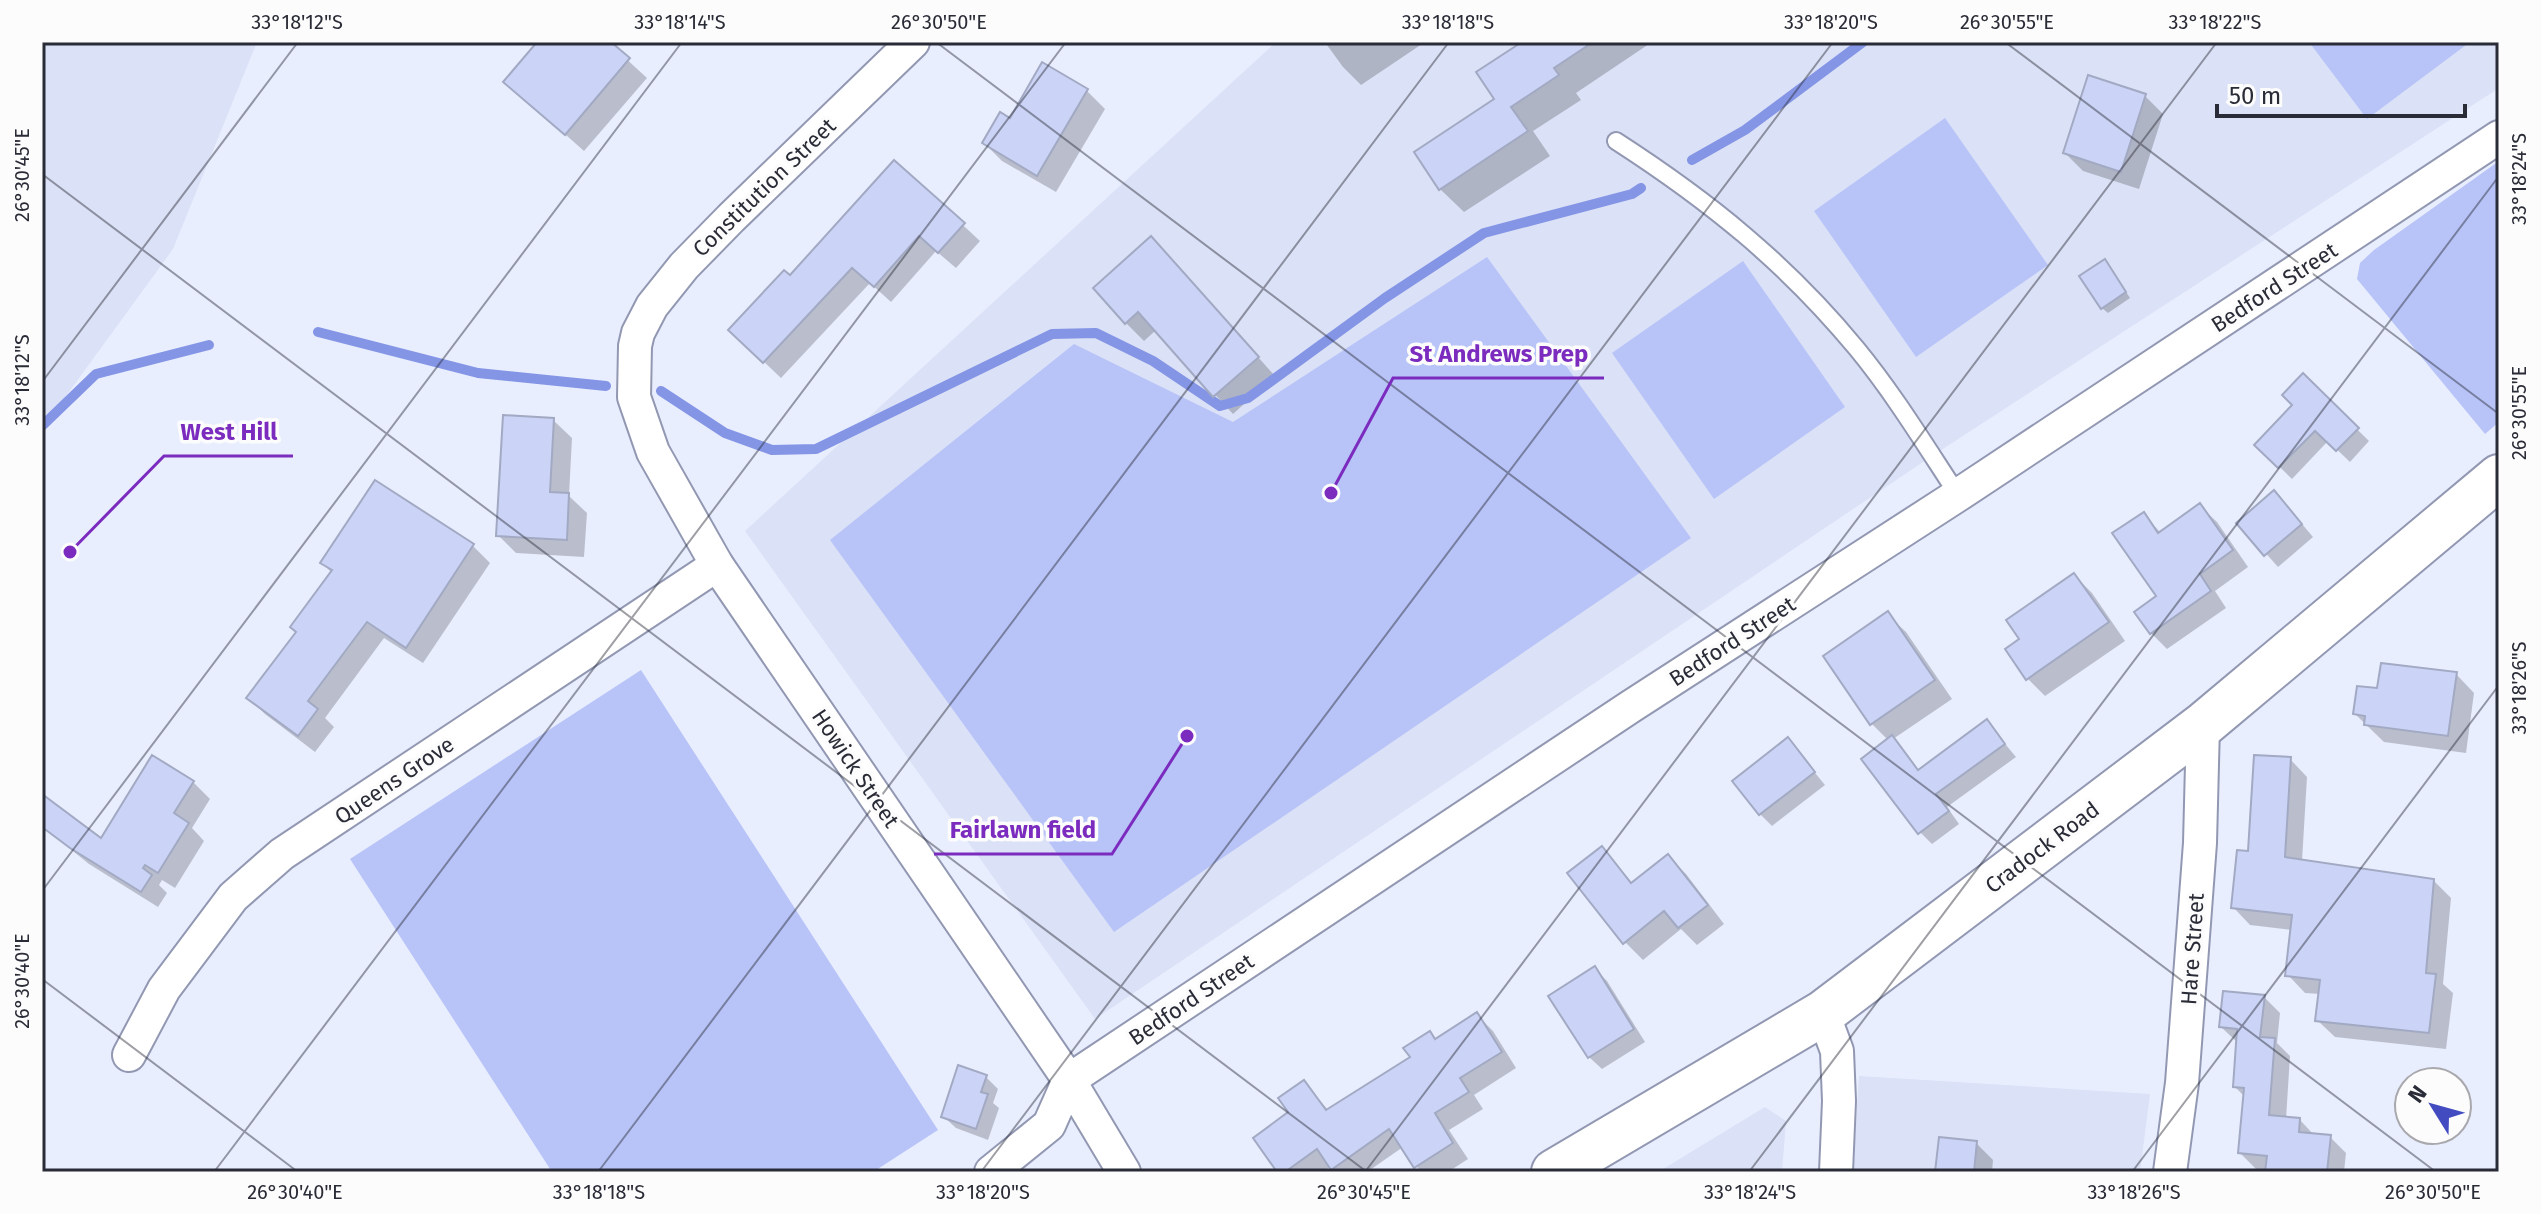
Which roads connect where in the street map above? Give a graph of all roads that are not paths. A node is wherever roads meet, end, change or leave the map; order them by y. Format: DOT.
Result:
graph roads {
  1 [pos="913,42"];
  2 [pos="2499,137"];
  3 [pos="1616,141"];
  4 [pos="635,346"];
  5 [pos="2499,477"];
  6 [pos="1958,495"];
  7 [pos="717,565"];
  8 [pos="2203,725"];
  9 [pos="1823,1013"];
  10 [pos="129,1055"];
  11 [pos="1069,1080"];
  12 [pos="991,1172"];
  13 [pos="1124,1172"];
  14 [pos="1554,1172"];
  15 [pos="1836,1172"];
  16 [pos="2170,1172"];
  1 -- 4 [label="street, Constitution Street"];
  2 -- 6 [label="street, Bedford Street"];
  3 -- 6 [label="lane"];
  4 -- 7 [label="street, Howick Street"];
  5 -- 8 [label="main road, Cradock Road"];
  6 -- 11 [label="street, Bedford Street"];
  7 -- 10 [label="street, Queens Grove"];
  7 -- 11 [label="street, Howick Street"];
  8 -- 9 [label="main road, Cradock Road"];
  8 -- 16 [label="street, Hare Street"];
  9 -- 14 [label="main road, Cradock Road"];
  9 -- 15 [label="street"];
  11 -- 12 [label="street"];
  11 -- 13 [label="street, Howick Street"];
}
